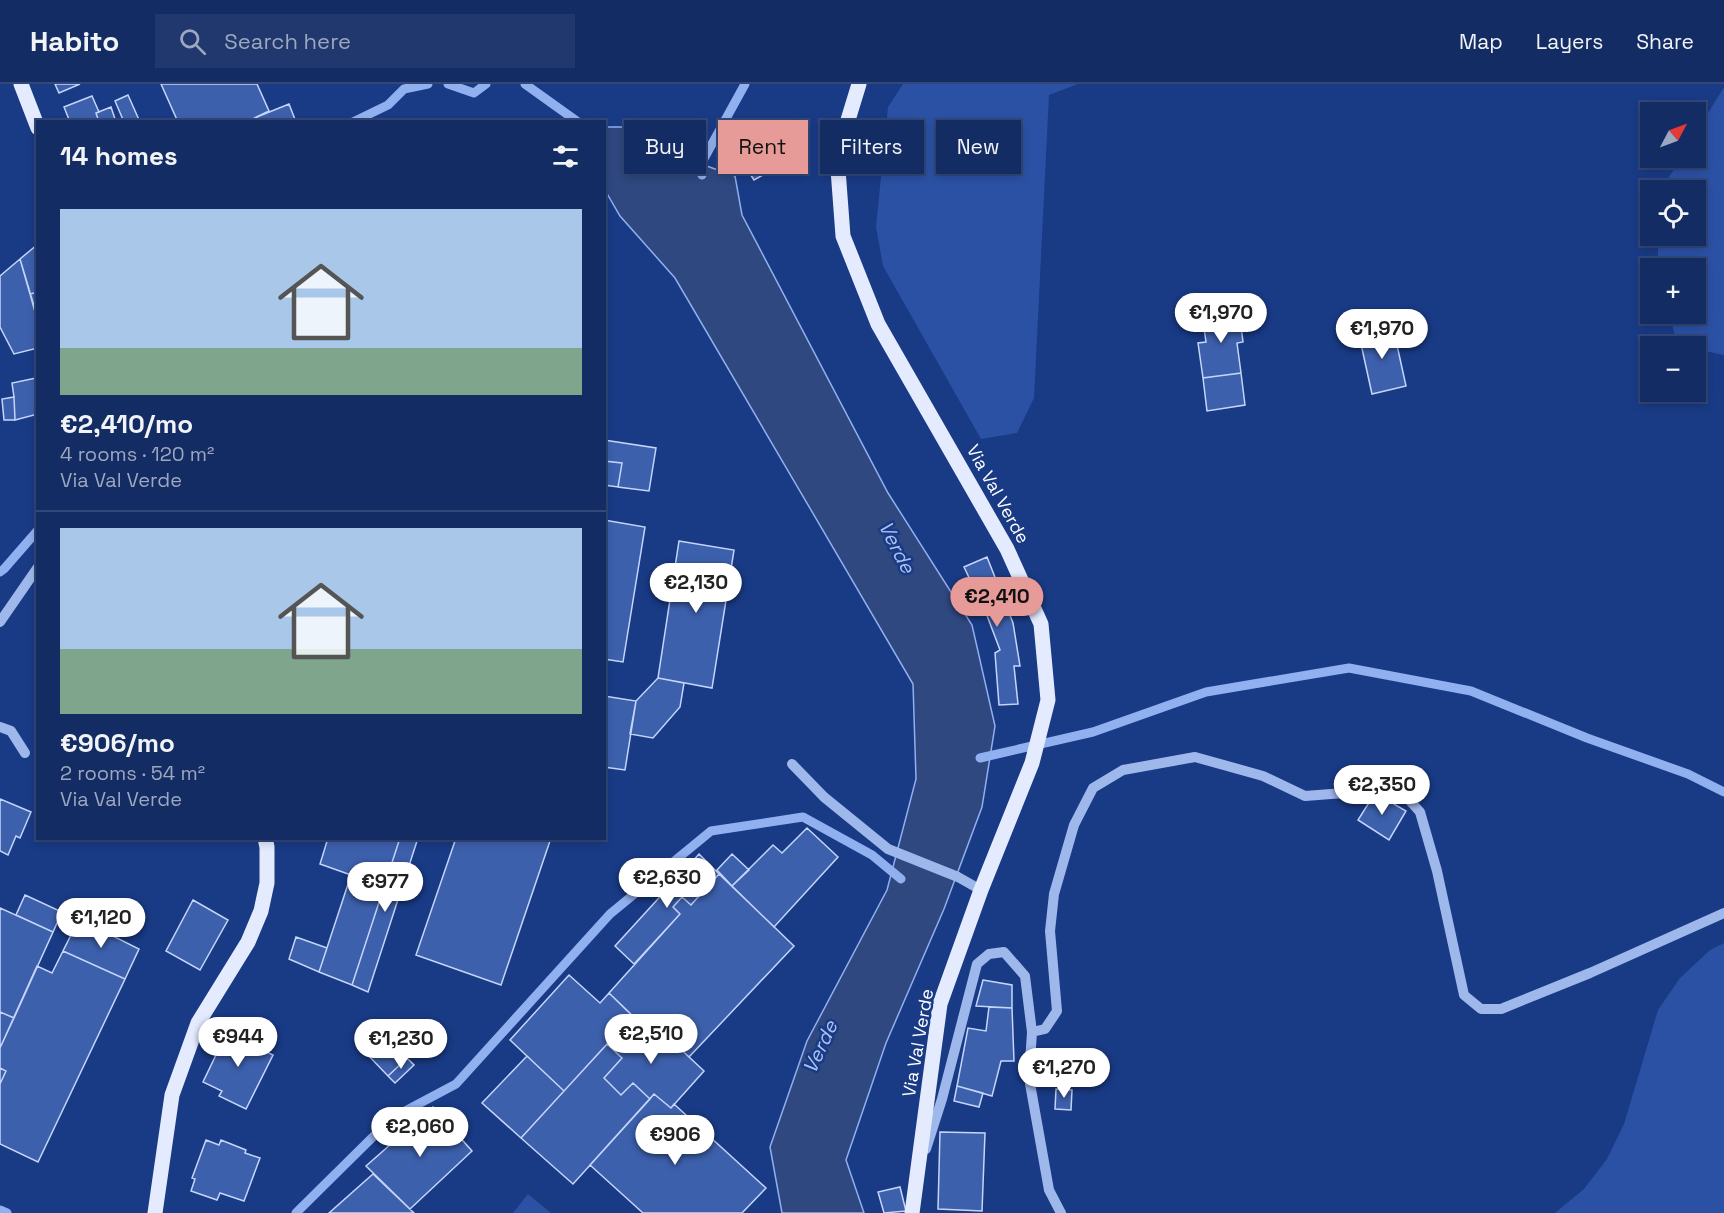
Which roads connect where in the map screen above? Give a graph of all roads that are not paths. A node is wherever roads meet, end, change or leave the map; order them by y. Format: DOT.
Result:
graph roads {
  1 [pos="21,84"];
  2 [pos="859,84"];
  3 [pos="36,123"];
  4 [pos="36,570"];
  5 [pos="0,622"];
  6 [pos="0,727"];
  7 [pos="25,753"];
  8 [pos="792,764"];
  9 [pos="265,840"];
  10 [pos="981,890"];
  11 [pos="1724,913"];
  12 [pos="1032,1032"];
  13 [pos="917,1175"];
  14 [pos="155,1213"];
  15 [pos="912,1213"];
  16 [pos="1061,1213"];
  1 -- 3 [label="main road"];
  2 -- 10 [label="main road, Via Val Verde"];
  4 -- 5 [label="street"];
  6 -- 7 [label="street"];
  8 -- 10 [label="street"];
  9 -- 14 [label="main road"];
  10 -- 13 [label="main road, Via Val Verde"];
  11 -- 12 [label="street"];
  12 -- 13 [label="street"];
  12 -- 16 [label="street"];
  13 -- 15 [label="main road, Via Val Verde"];
}
